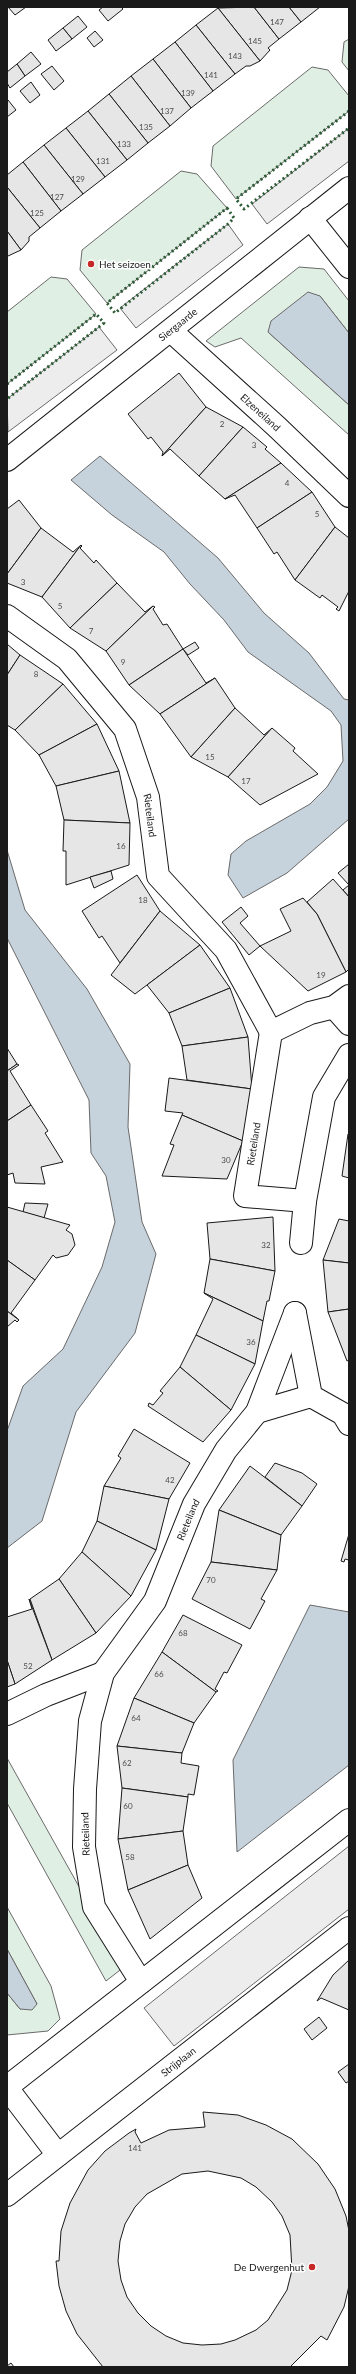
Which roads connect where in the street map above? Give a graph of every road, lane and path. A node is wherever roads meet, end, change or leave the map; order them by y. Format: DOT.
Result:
graph roads {
  1 [pos="349,188"];
  2 [pos="310,218"];
  3 [pos="349,267"];
  4 [pos="171,331"];
  5 [pos="7,460"];
  6 [pos="349,496"];
  7 [pos="7,616"];
  8 [pos="342,1002"];
  9 [pos="349,1024"];
  10 [pos="271,1032"];
  11 [pos="349,1055"];
  12 [pos="305,1201"];
  13 [pos="301,1243"];
  14 [pos="310,1396"];
  15 [pos="257,1412"];
  16 [pos="349,1424"];
  17 [pos="103,1673"];
  18 [pos="7,1714"];
  19 [pos="349,1820"];
  20 [pos="349,1928"];
  21 [pos="141,1982"];
  22 [pos="7,2088"];
  23 [pos="58,2155"];
  24 [pos="7,2196"];
  1 -- 2 [label="street, Siergaarde"];
  2 -- 3 [label="street"];
  2 -- 4 [label="street, Siergaarde"];
  4 -- 5 [label="street, Siergaarde"];
  4 -- 6 [label="street, Elzeneiland"];
  7 -- 10 [label="street, Rieteiland"];
  8 -- 9 [label="street"];
  8 -- 10 [label="street"];
  10 -- 12 [label="street, Rieteiland"];
  11 -- 12 [label="street"];
  12 -- 13 [label="street"];
  14 -- 15 [label="street"];
  14 -- 15 [label="street, Rieteiland"];
  14 -- 16 [label="street"];
  15 -- 17 [label="street, Rieteiland"];
  17 -- 18 [label="street"];
  17 -- 21 [label="street, Rieteiland"];
  19 -- 21 [label="street"];
  20 -- 23 [label="street, Strijplaan"];
  21 -- 22 [label="street"];
  22 -- 23 [label="street"];
  23 -- 24 [label="street, Strijplaan"];
}
